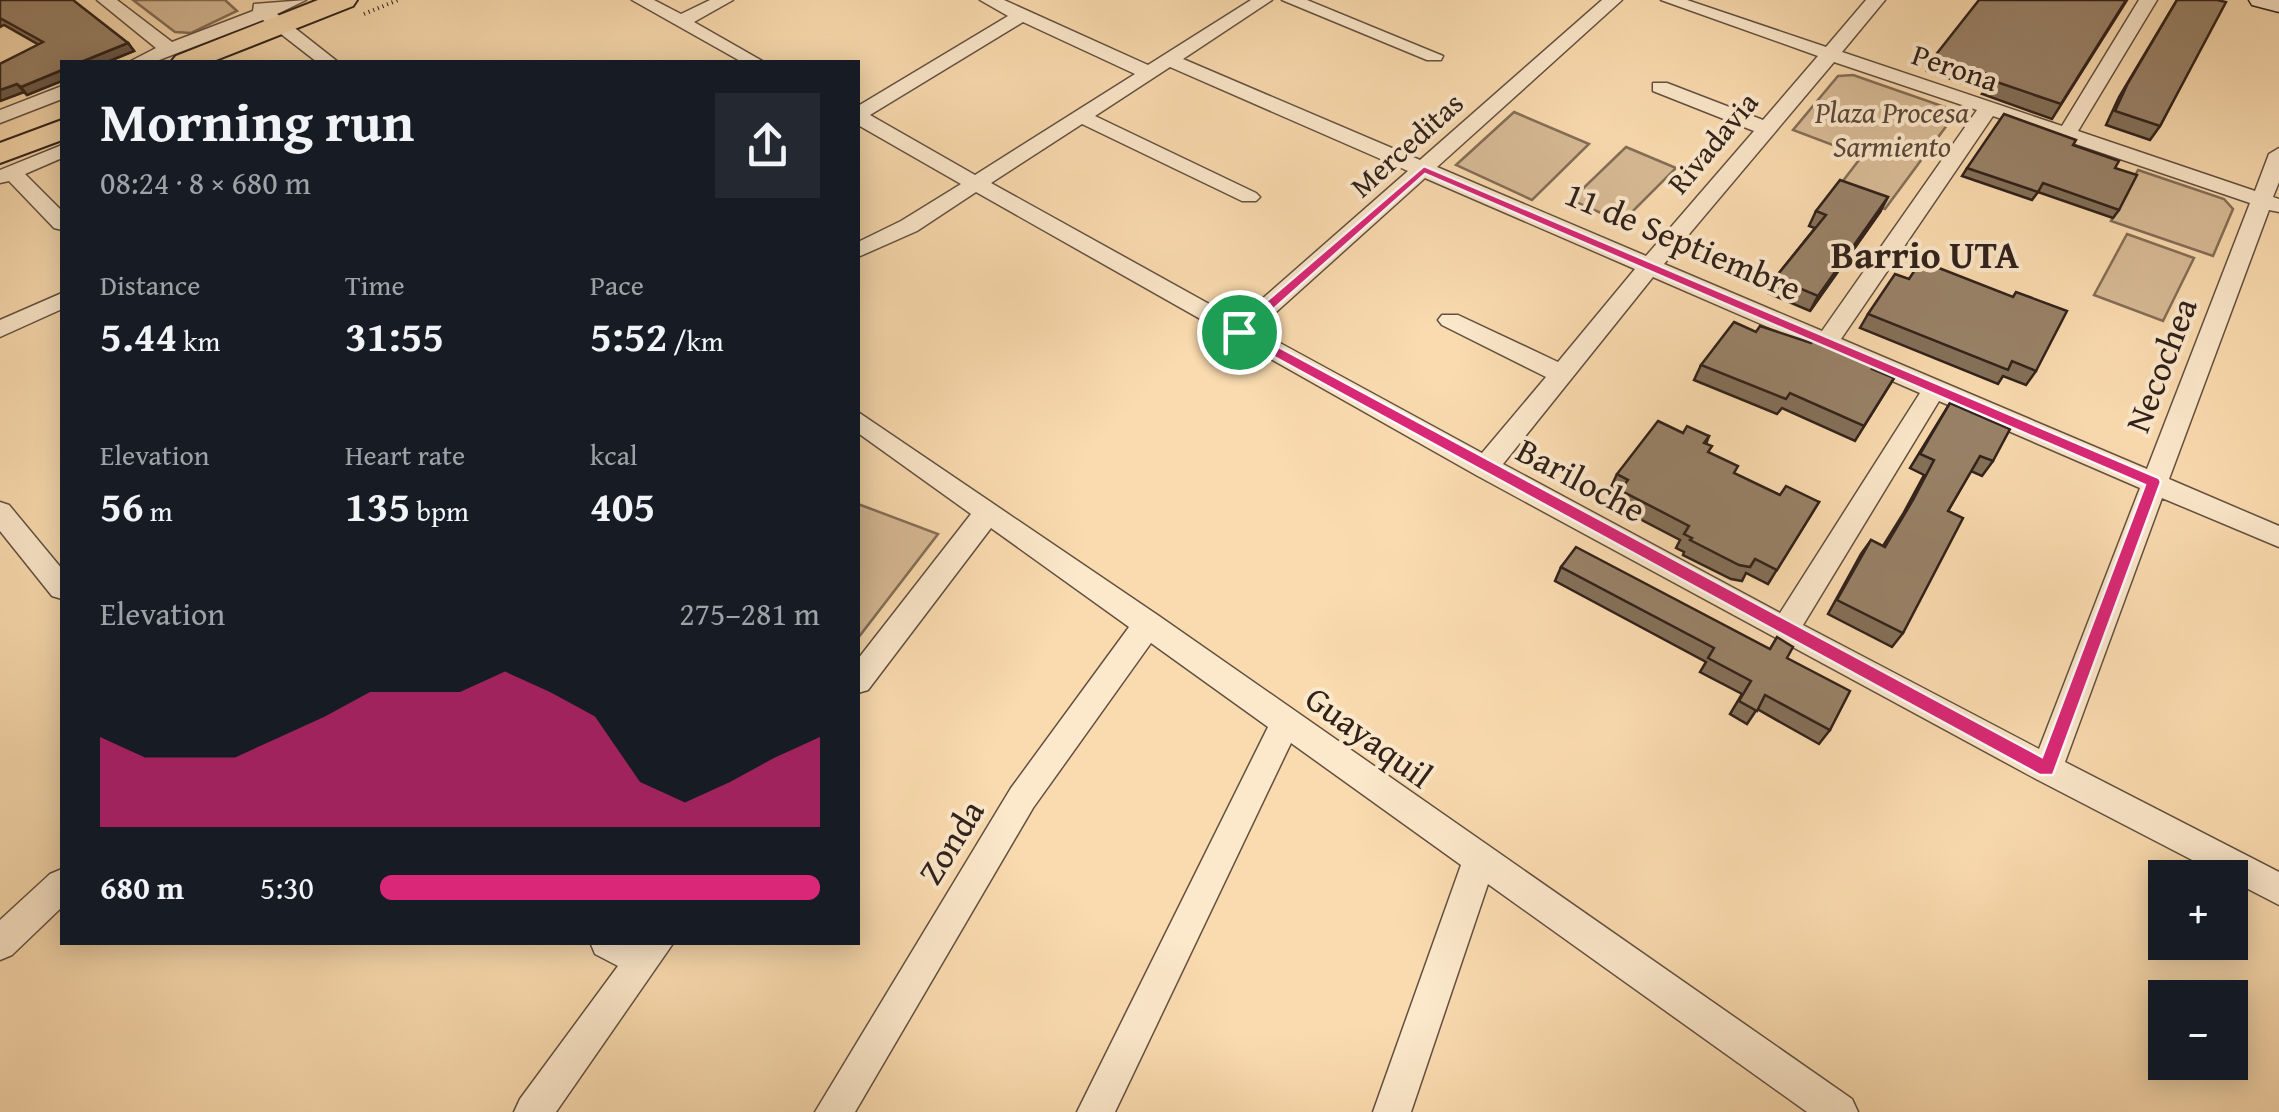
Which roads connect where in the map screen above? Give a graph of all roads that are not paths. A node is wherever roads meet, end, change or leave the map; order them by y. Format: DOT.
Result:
graph roads {
  1 [pos="106,0"];
  2 [pos="297,0"];
  3 [pos="343,0"];
  4 [pos="380,0"];
  5 [pos="641,0"];
  6 [pos="724,0"];
  7 [pos="990,0"];
  8 [pos="1291,0"];
  9 [pos="1613,0"];
  10 [pos="1670,0"];
  11 [pos="1876,0"];
  12 [pos="2148,0"];
  13 [pos="2261,0"];
  14 [pos="1254,2"];
  15 [pos="2279,5"];
  16 [pos="1022,15"];
  17 [pos="272,18"];
  18 [pos="679,22"];
  19 [pos="178,56"];
  20 [pos="1434,56"];
  21 [pos="1829,56"];
  22 [pos="151,60"];
  23 [pos="227,60"];
  24 [pos="325,60"];
  25 [pos="751,60"];
  26 [pos="1169,60"];
  27 [pos="1149,72"];
  28 [pos="1660,87"];
  29 [pos="60,93"];
  30 [pos="1987,110"];
  31 [pos="60,113"];
  32 [pos="860,115"];
  33 [pos="0,116"];
  34 [pos="1080,116"];
  35 [pos="860,117"];
  36 [pos="60,129"];
  37 [pos="1767,129"];
  38 [pos="0,137"];
  39 [pos="2066,137"];
  40 [pos="60,152"];
  41 [pos="2279,154"];
  42 [pos="4,168"];
  43 [pos="1424,169"];
  44 [pos="975,184"];
  45 [pos="1248,197"];
  46 [pos="2270,203"];
  47 [pos="60,221"];
  48 [pos="860,249"];
  49 [pos="1650,266"];
  50 [pos="60,301"];
  51 [pos="1450,320"];
  52 [pos="0,329"];
  53 [pos="1239,332"];
  54 [pos="1828,340"];
  55 [pos="1561,374"];
  56 [pos="1935,388"];
  57 [pos="860,421"];
  58 [pos="1485,468"];
  59 [pos="2154,482"];
  60 [pos="0,512"];
  61 [pos="988,512"];
  62 [pos="2279,536"];
  63 [pos="60,586"];
  64 [pos="1149,624"];
  65 [pos="1785,629"];
  66 [pos="860,679"];
  67 [pos="1285,724"];
  68 [pos="2047,769"];
  69 [pos="1479,861"];
  70 [pos="60,887"];
  71 [pos="2279,888"];
  72 [pos="0,943"];
  73 [pos="620,945"];
  74 [pos="649,952"];
  75 [pos="533,1112"];
  76 [pos="834,1112"];
  77 [pos="1096,1112"];
  78 [pos="1392,1112"];
  79 [pos="1839,1112"];
  1 -- 19 [label="street"];
  2 -- 17 [label="street"];
  3 -- 17 [label="main road"];
  4 -- 17 [label="main road"];
  5 -- 18 [label="street"];
  6 -- 18 [label="street"];
  7 -- 16 [label="street"];
  8 -- 20 [label="street"];
  9 -- 43 [label="street, Merceditas"];
  10 -- 21 [label="street, Perona"];
  11 -- 21 [label="street, Rivadavia"];
  12 -- 39 [label="street"];
  13 -- 15 [label="main road"];
  14 -- 26 [label="street"];
  16 -- 27 [label="street"];
  16 -- 32 [label="street"];
  17 -- 19 [label="main road"];
  17 -- 23 [label="main road"];
  17 -- 24 [label="street"];
  18 -- 25 [label="street"];
  19 -- 22 [label="street"];
  21 -- 30 [label="street, Perona"];
  21 -- 37 [label="street, Rivadavia"];
  26 -- 27 [label="street"];
  26 -- 43 [label="street, 11 de Septiembre"];
  27 -- 34 [label="street"];
  28 -- 37 [label="street"];
  29 -- 33 [label="street"];
  30 -- 39 [label="street, Perona"];
  30 -- 54 [label="street"];
  31 -- 38 [label="main road"];
  34 -- 44 [label="street"];
  34 -- 45 [label="street"];
  35 -- 44 [label="street, Bariloche"];
  36 -- 42 [label="main road"];
  37 -- 49 [label="street, Rivadavia"];
  39 -- 46 [label="street, Perona"];
  40 -- 42 [label="street"];
  41 -- 46 [label="street, Necochea"];
  42 -- 47 [label="street"];
  43 -- 49 [label="street, 11 de Septiembre"];
  43 -- 53 [label="street, Merceditas"];
  44 -- 48 [label="street"];
  44 -- 53 [label="street, Bariloche"];
  46 -- 59 [label="street, Necochea"];
  49 -- 54 [label="street, 11 de Septiembre"];
  49 -- 55 [label="street, Rivadavia"];
  50 -- 52 [label="street"];
  51 -- 55 [label="street"];
  53 -- 58 [label="street, Bariloche"];
  54 -- 56 [label="street, 11 de Septiembre"];
  55 -- 58 [label="street, Rivadavia"];
  56 -- 59 [label="street, 11 de Septiembre"];
  56 -- 65 [label="street"];
  57 -- 61 [label="street, Guayaquil"];
  58 -- 65 [label="street, Bariloche"];
  59 -- 62 [label="street, 11 de Septiembre"];
  59 -- 68 [label="street, Necochea"];
  60 -- 63 [label="street"];
  61 -- 64 [label="street, Guayaquil"];
  61 -- 66 [label="street"];
  64 -- 67 [label="street, Guayaquil"];
  64 -- 76 [label="street, Zonda"];
  65 -- 68 [label="street, Bariloche"];
  67 -- 69 [label="street, Guayaquil"];
  67 -- 77 [label="street"];
  68 -- 71 [label="street, Bariloche"];
  69 -- 78 [label="street"];
  69 -- 79 [label="street, Guayaquil"];
  70 -- 72 [label="street"];
  73 -- 74 [label="street"];
  74 -- 75 [label="street"];
}
